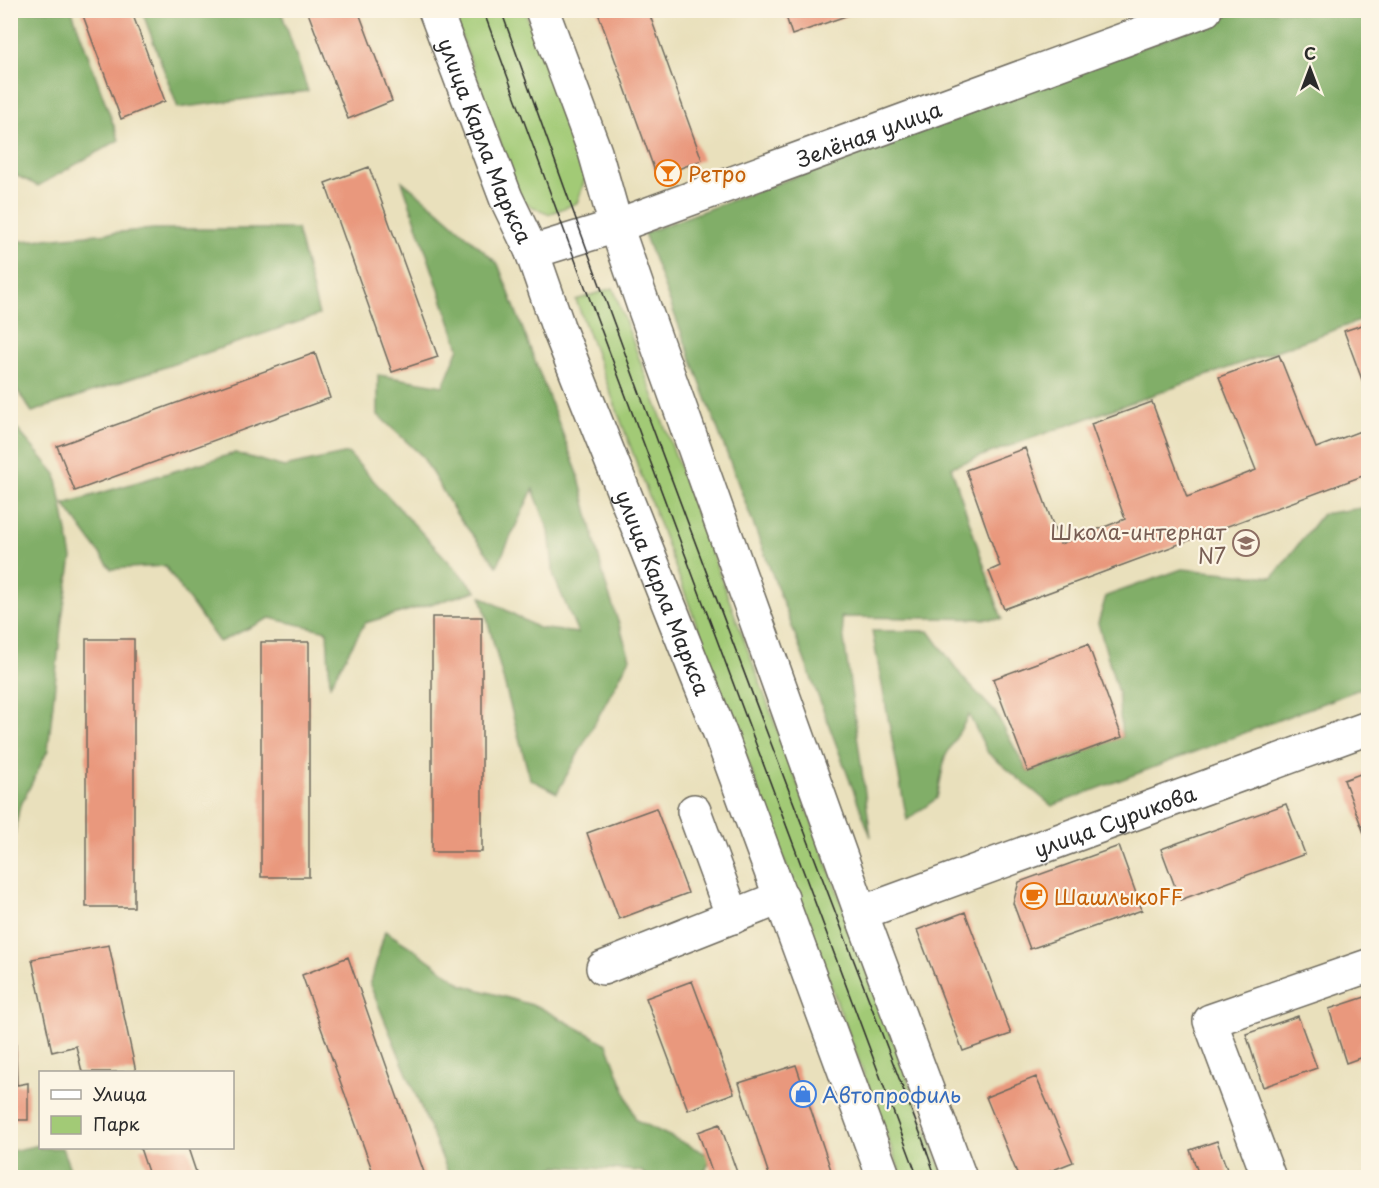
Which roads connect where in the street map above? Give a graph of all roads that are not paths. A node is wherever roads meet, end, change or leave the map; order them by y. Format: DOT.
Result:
graph roads {
  1 [pos="435,10"];
  2 [pos="542,10"];
  3 [pos="1205,10"];
  4 [pos="616,226"];
  5 [pos="532,252"];
  6 [pos="1368,728"];
  7 [pos="694,811"];
  8 [pos="782,897"];
  9 [pos="861,913"];
  10 [pos="733,917"];
  11 [pos="1368,966"];
  12 [pos="603,968"];
  13 [pos="884,1178"];
  14 [pos="960,1178"];
  15 [pos="1269,1178"];
  1 -- 5 [label="street, улица Карла Маркса"];
  2 -- 4 [label="street"];
  3 -- 4 [label="street, Зелёная улица"];
  4 -- 5 [label="street, Зелёная улица"];
  4 -- 9 [label="street"];
  5 -- 8 [label="street, улица Карла Маркса"];
  6 -- 9 [label="street, улица Сурикова"];
  7 -- 10 [label="street"];
  8 -- 10 [label="street"];
  8 -- 13 [label="street, улица Карла Маркса"];
  9 -- 14 [label="street"];
  10 -- 12 [label="street"];
  11 -- 15 [label="street"];
}
